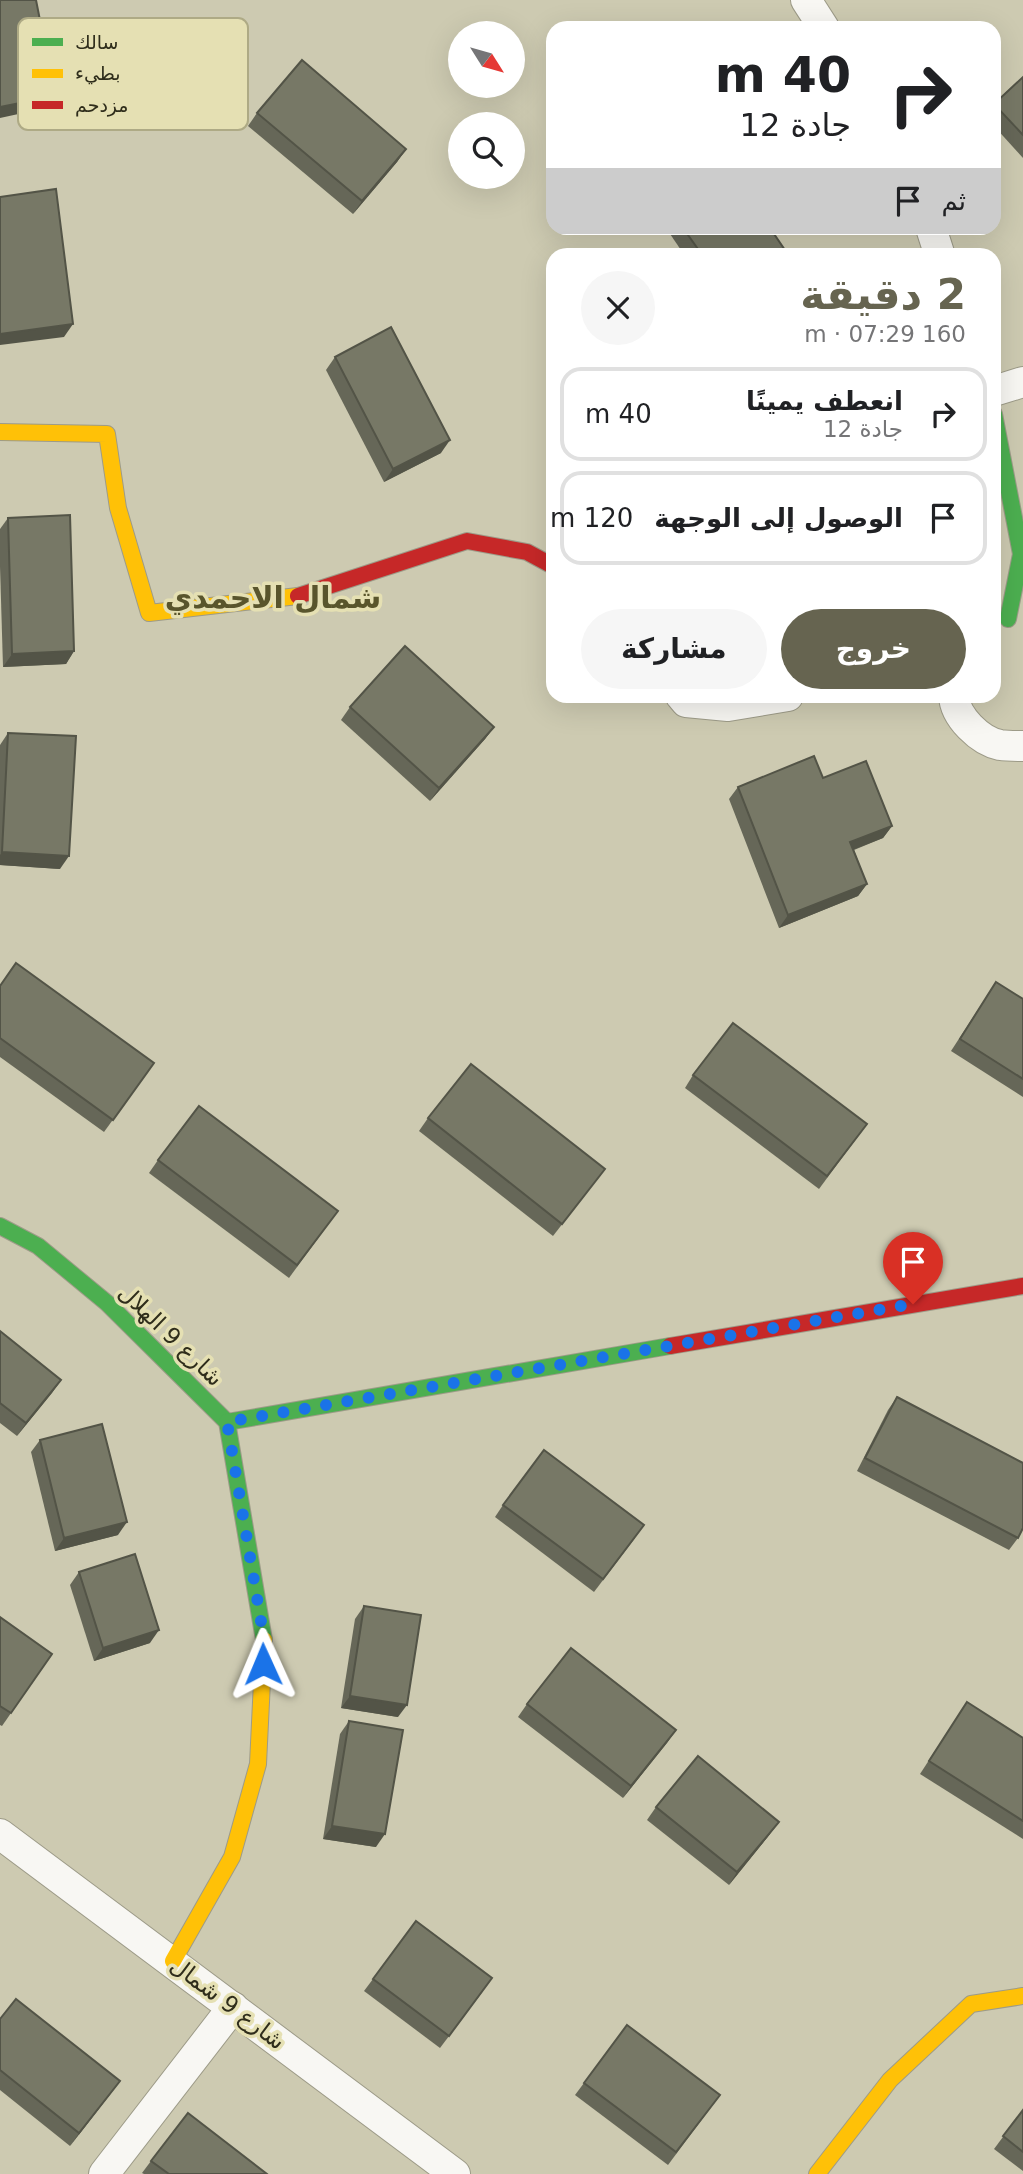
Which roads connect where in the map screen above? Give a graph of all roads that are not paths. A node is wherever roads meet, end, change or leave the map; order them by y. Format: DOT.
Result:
graph roads {
  1 [pos="806,0"];
  2 [pos="820,21"];
  3 [pos="1023,382"];
  4 [pos="1001,389"];
  5 [pos="0,432"];
  6 [pos="1001,450"];
  7 [pos="546,562"];
  8 [pos="1008,621"];
  9 [pos="696,703"];
  10 [pos="746,703"];
  11 [pos="954,703"];
  12 [pos="1023,746"];
  13 [pos="0,1226"];
  14 [pos="1023,1286"];
  15 [pos="227,1422"];
  16 [pos="0,1834"];
  17 [pos="173,1961"];
  18 [pos="1023,1996"];
  19 [pos="233,2007"];
  20 [pos="104,2174"];
  21 [pos="455,2174"];
  22 [pos="817,2174"];
  1 -- 2 [label="street"];
  3 -- 4 [label="street"];
  5 -- 7 [label="street"];
  6 -- 8 [label="street"];
  9 -- 10 [label="street"];
  11 -- 12 [label="street"];
  13 -- 15 [label="street, شارع 9 الهلال"];
  14 -- 15 [label="street"];
  15 -- 17 [label="street"];
  16 -- 17 [label="street, شارع 9 شمال"];
  17 -- 19 [label="street, شارع 9 شمال"];
  18 -- 22 [label="street"];
  19 -- 20 [label="street"];
  19 -- 21 [label="street, شارع 9 شمال"];
}
